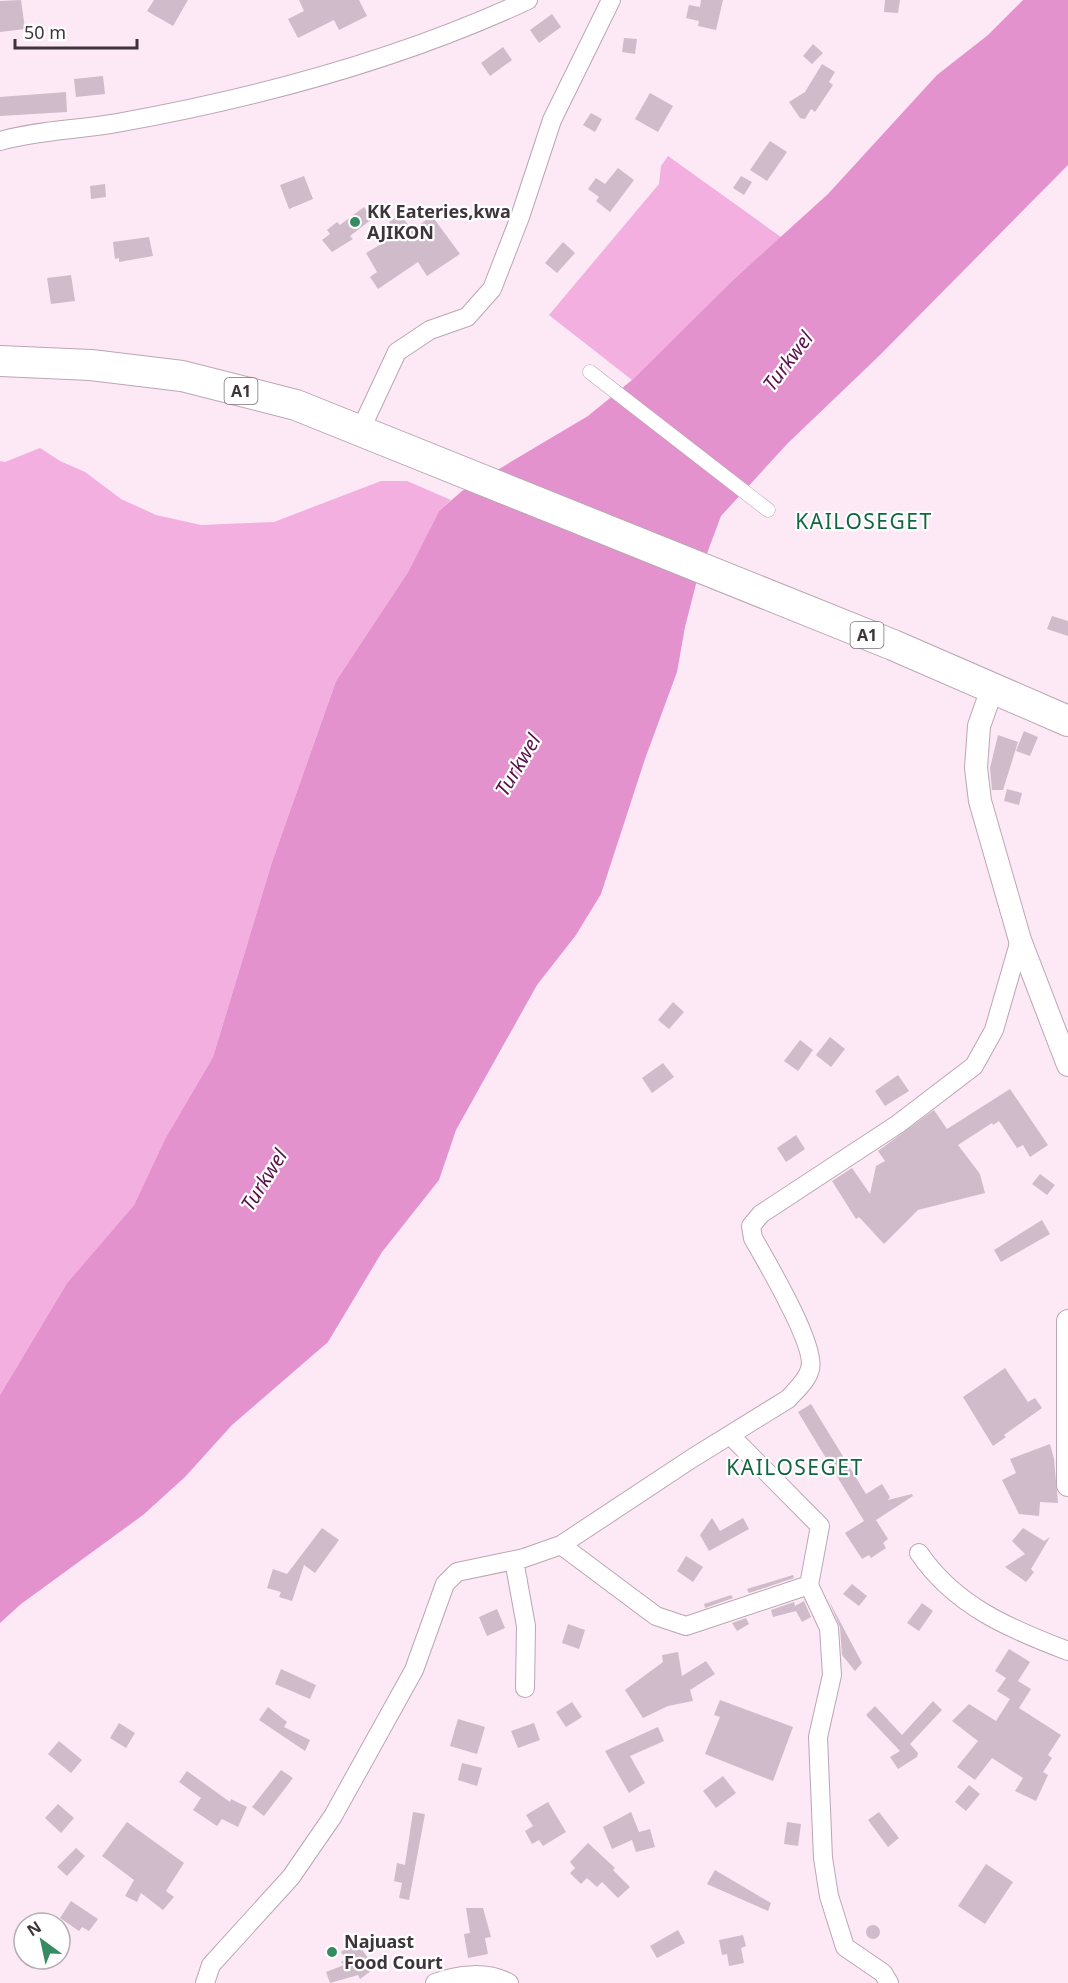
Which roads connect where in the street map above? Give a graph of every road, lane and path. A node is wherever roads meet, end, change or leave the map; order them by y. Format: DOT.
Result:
graph roads {
  1 [pos="528,0"];
  2 [pos="613,2"];
  3 [pos="0,141"];
  4 [pos="0,361"];
  5 [pos="590,372"];
  6 [pos="360,431"];
  7 [pos="768,510"];
  8 [pos="992,689"];
  9 [pos="1068,721"];
  10 [pos="1020,940"];
  11 [pos="1068,1065"];
  12 [pos="1068,1321"];
  13 [pos="730,1435"];
  14 [pos="1067,1454"];
  15 [pos="1068,1485"];
  16 [pos="561,1545"];
  17 [pos="919,1553"];
  18 [pos="514,1560"];
  19 [pos="809,1585"];
  20 [pos="1068,1651"];
  21 [pos="525,1688"];
  22 [pos="205,1983"];
  23 [pos="435,1983"];
  24 [pos="509,1983"];
  25 [pos="889,1983"];
  1 -- 3 [label="street"];
  2 -- 6 [label="street"];
  4 -- 6 [label="highway, A1"];
  5 -- 7 [label="street"];
  6 -- 8 [label="highway, A1"];
  8 -- 9 [label="highway, A1"];
  8 -- 10 [label="street"];
  10 -- 11 [label="street"];
  10 -- 13 [label="street"];
  12 -- 14 [label="street"];
  13 -- 16 [label="street"];
  13 -- 19 [label="street"];
  14 -- 15 [label="street"];
  16 -- 18 [label="street"];
  16 -- 19 [label="street"];
  17 -- 20 [label="street"];
  18 -- 21 [label="street"];
  18 -- 22 [label="street"];
  19 -- 25 [label="street"];
  23 -- 24 [label="street"];
}
